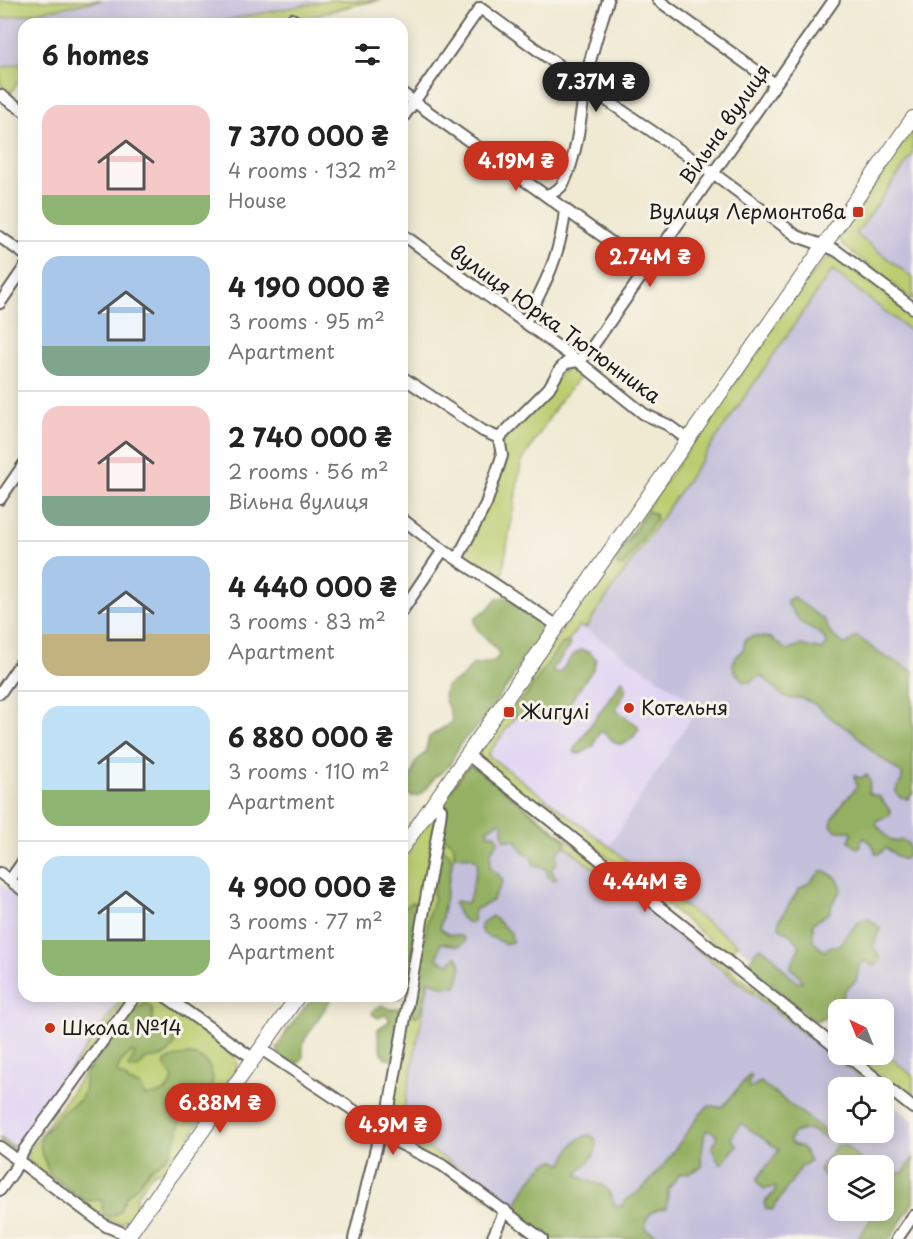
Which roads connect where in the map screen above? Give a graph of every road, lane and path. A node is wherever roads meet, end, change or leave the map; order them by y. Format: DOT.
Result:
graph roads {
  1 [pos="608,0"];
  2 [pos="658,0"];
  3 [pos="834,0"];
  4 [pos="775,84"];
  5 [pos="585,85"];
  6 [pos="0,94"];
  7 [pos="408,97"];
  8 [pos="414,101"];
  9 [pos="18,107"];
  10 [pos="408,110"];
  11 [pos="913,118"];
  12 [pos="713,174"];
  13 [pos="546,195"];
  14 [pos="565,209"];
  15 [pos="0,237"];
  16 [pos="408,238"];
  17 [pos="825,245"];
  18 [pos="18,250"];
  19 [pos="647,268"];
  20 [pos="18,277"];
  21 [pos="0,303"];
  22 [pos="913,308"];
  23 [pos="525,322"];
  24 [pos="578,361"];
  25 [pos="408,381"];
  26 [pos="499,438"];
  27 [pos="688,440"];
  28 [pos="18,473"];
  29 [pos="0,499"];
  30 [pos="408,524"];
  31 [pos="443,550"];
  32 [pos="457,559"];
  33 [pos="408,602"];
  34 [pos="558,626"];
  35 [pos="18,667"];
  36 [pos="0,693"];
  37 [pos="468,755"];
  38 [pos="433,804"];
  39 [pos="408,839"];
  40 [pos="18,869"];
  41 [pos="0,873"];
  42 [pos="10,880"];
  43 [pos="18,886"];
  44 [pos="131,1002"];
  45 [pos="175,1002"];
  46 [pos="294,1002"];
  47 [pos="408,1002"];
  48 [pos="408,1002"];
  49 [pos="828,1041"];
  50 [pos="257,1054"];
  51 [pos="859,1065"];
  52 [pos="913,1108"];
  53 [pos="381,1130"];
  54 [pos="0,1147"];
  55 [pos="18,1160"];
  56 [pos="0,1190"];
  57 [pos="505,1210"];
  58 [pos="913,1216"];
  59 [pos="127,1237"];
  60 [pos="354,1239"];
  61 [pos="492,1239"];
  62 [pos="542,1239"];
  63 [pos="897,1239"];
  1 -- 5 [label="street"];
  2 -- 4 [label="street"];
  3 -- 4 [label="street, Вільна вулиця"];
  4 -- 12 [label="street, Вільна вулиця"];
  5 -- 8 [label="street"];
  5 -- 12 [label="street"];
  5 -- 13 [label="street"];
  6 -- 9 [label="street"];
  7 -- 8 [label="street"];
  8 -- 10 [label="street"];
  8 -- 13 [label="street"];
  11 -- 17 [label="street"];
  12 -- 17 [label="street"];
  12 -- 19 [label="street, Вільна вулиця"];
  13 -- 14 [label="street"];
  14 -- 19 [label="street"];
  14 -- 23 [label="street"];
  15 -- 18 [label="street"];
  16 -- 23 [label="street, вулиця Юрка Тютюнника"];
  17 -- 22 [label="street"];
  17 -- 27 [label="street"];
  19 -- 24 [label="street, Вільна вулиця"];
  20 -- 21 [label="street"];
  23 -- 24 [label="street, вулиця Юрка Тютюнника"];
  24 -- 26 [label="street, Вільна вулиця"];
  24 -- 27 [label="street, вулиця Юрка Тютюнника"];
  25 -- 26 [label="street"];
  26 -- 32 [label="street"];
  27 -- 34 [label="street"];
  28 -- 29 [label="street"];
  30 -- 31 [label="street"];
  31 -- 32 [label="street"];
  31 -- 33 [label="street"];
  32 -- 34 [label="street"];
  34 -- 37 [label="street"];
  35 -- 36 [label="street"];
  37 -- 38 [label="street"];
  37 -- 49 [label="street"];
  38 -- 39 [label="street"];
  38 -- 48 [label="street"];
  40 -- 42 [label="street"];
  41 -- 42 [label="street"];
  42 -- 43 [label="street"];
  44 -- 55 [label="street"];
  45 -- 50 [label="street"];
  46 -- 50 [label="street"];
  47 -- 53 [label="street"];
  50 -- 53 [label="street"];
  50 -- 59 [label="street"];
  51 -- 52 [label="street"];
  53 -- 57 [label="street"];
  53 -- 60 [label="street"];
  54 -- 55 [label="street"];
  55 -- 56 [label="street"];
  55 -- 59 [label="street"];
  57 -- 61 [label="street"];
  57 -- 62 [label="street"];
  58 -- 63 [label="street"];
}
